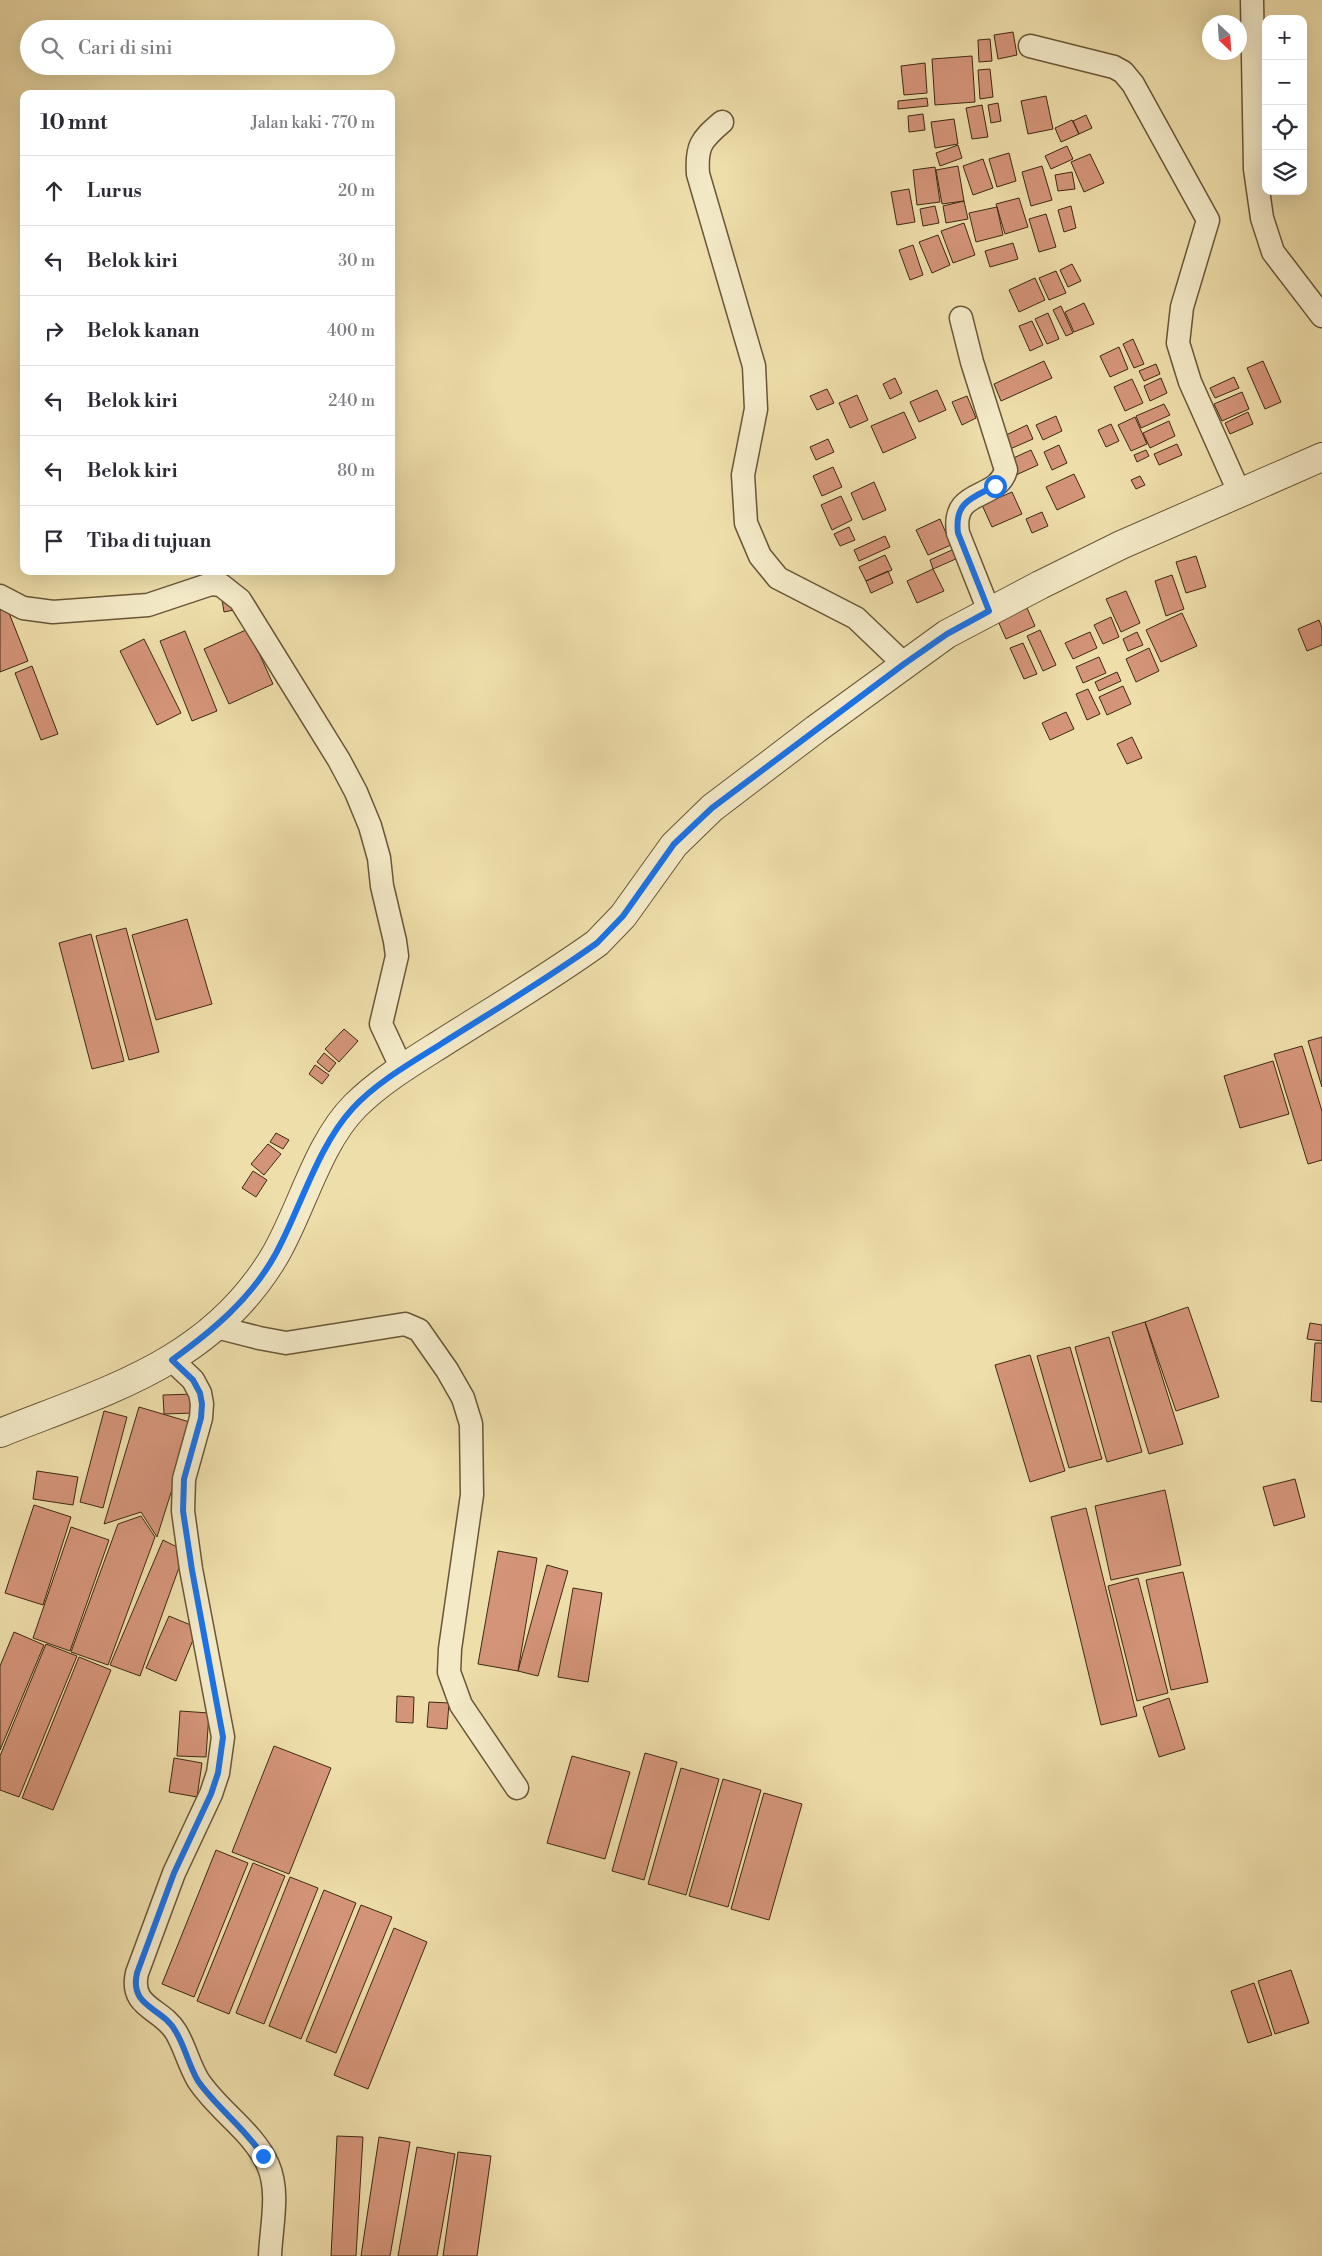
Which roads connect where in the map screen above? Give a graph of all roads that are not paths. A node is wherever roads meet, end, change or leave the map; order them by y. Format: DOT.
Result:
graph roads {
  1 [pos="1252,0"];
  2 [pos="1030,46"];
  3 [pos="722,122"];
  4 [pos="1322,316"];
  5 [pos="961,318"];
  6 [pos="1322,457"];
  7 [pos="1240,494"];
  8 [pos="226,580"];
  9 [pos="0,596"];
  10 [pos="989,611"];
  11 [pos="904,664"];
  12 [pos="402,1069"];
  13 [pos="216,1327"];
  14 [pos="172,1360"];
  15 [pos="0,1433"];
  16 [pos="517,1788"];
  17 [pos="270,2256"];
  1 -- 4 [label="street"];
  2 -- 7 [label="street"];
  3 -- 11 [label="street"];
  5 -- 10 [label="street"];
  6 -- 7 [label="street"];
  7 -- 10 [label="street"];
  8 -- 9 [label="street"];
  8 -- 12 [label="street"];
  10 -- 11 [label="street"];
  11 -- 12 [label="street"];
  12 -- 13 [label="street"];
  13 -- 14 [label="street"];
  13 -- 16 [label="street"];
  14 -- 15 [label="street"];
  14 -- 17 [label="street"];
}
